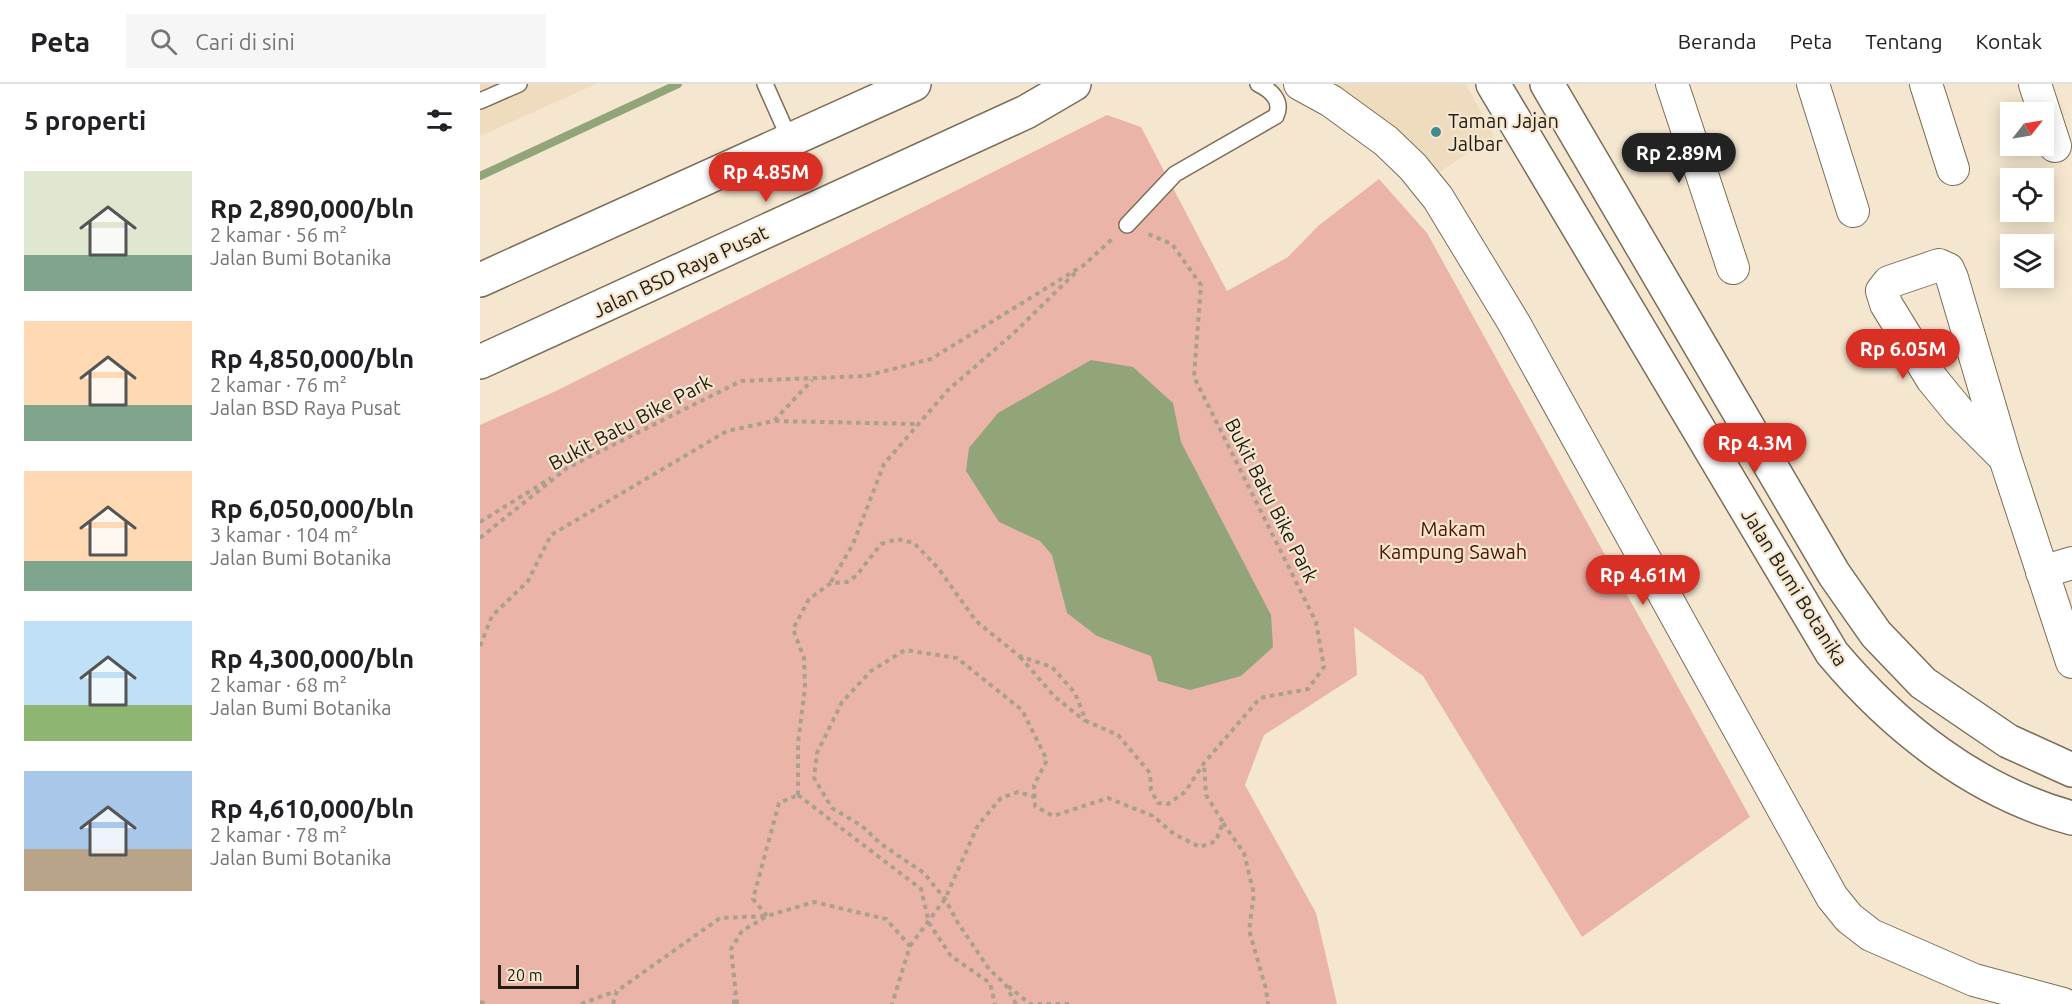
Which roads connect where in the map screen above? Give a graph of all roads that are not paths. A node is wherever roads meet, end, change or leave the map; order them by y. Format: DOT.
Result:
graph roads {
  1 [pos="519,84"];
  2 [pos="765,84"];
  3 [pos="914,84"];
  4 [pos="1074,84"];
  5 [pos="1258,84"];
  6 [pos="1300,84"];
  7 [pos="1493,84"];
  8 [pos="1547,84"];
  9 [pos="1672,84"];
  10 [pos="1813,84"];
  11 [pos="1926,84"];
  12 [pos="2036,84"];
  13 [pos="480,101"];
  14 [pos="790,140"];
  15 [pos="2055,146"];
  16 [pos="1953,169"];
  17 [pos="1853,211"];
  18 [pos="1127,225"];
  19 [pos="1733,268"];
  20 [pos="480,280"];
  21 [pos="480,362"];
  22 [pos="2005,458"];
  23 [pos="2072,563"];
  24 [pos="2042,572"];
  25 [pos="2072,662"];
  26 [pos="2072,770"];
  27 [pos="2072,818"];
  28 [pos="2025,1000"];
  29 [pos="2063,1004"];
  1 -- 13 [label="lane"];
  2 -- 14 [label="lane"];
  3 -- 14 [label="main road"];
  4 -- 21 [label="main road, Jalan BSD Raya Pusat"];
  5 -- 18 [label="lane"];
  6 -- 28 [label="street"];
  7 -- 27 [label="main road, Jalan Bumi Botanika"];
  8 -- 26 [label="main road, Jalan Bumi Botanika"];
  9 -- 19 [label="street"];
  10 -- 17 [label="street"];
  11 -- 16 [label="street"];
  12 -- 15 [label="street"];
  14 -- 20 [label="main road"];
  22 -- 22 [label="street"];
  22 -- 24 [label="street"];
  23 -- 24 [label="street"];
  24 -- 25 [label="street"];
  28 -- 29 [label="street"];
}
